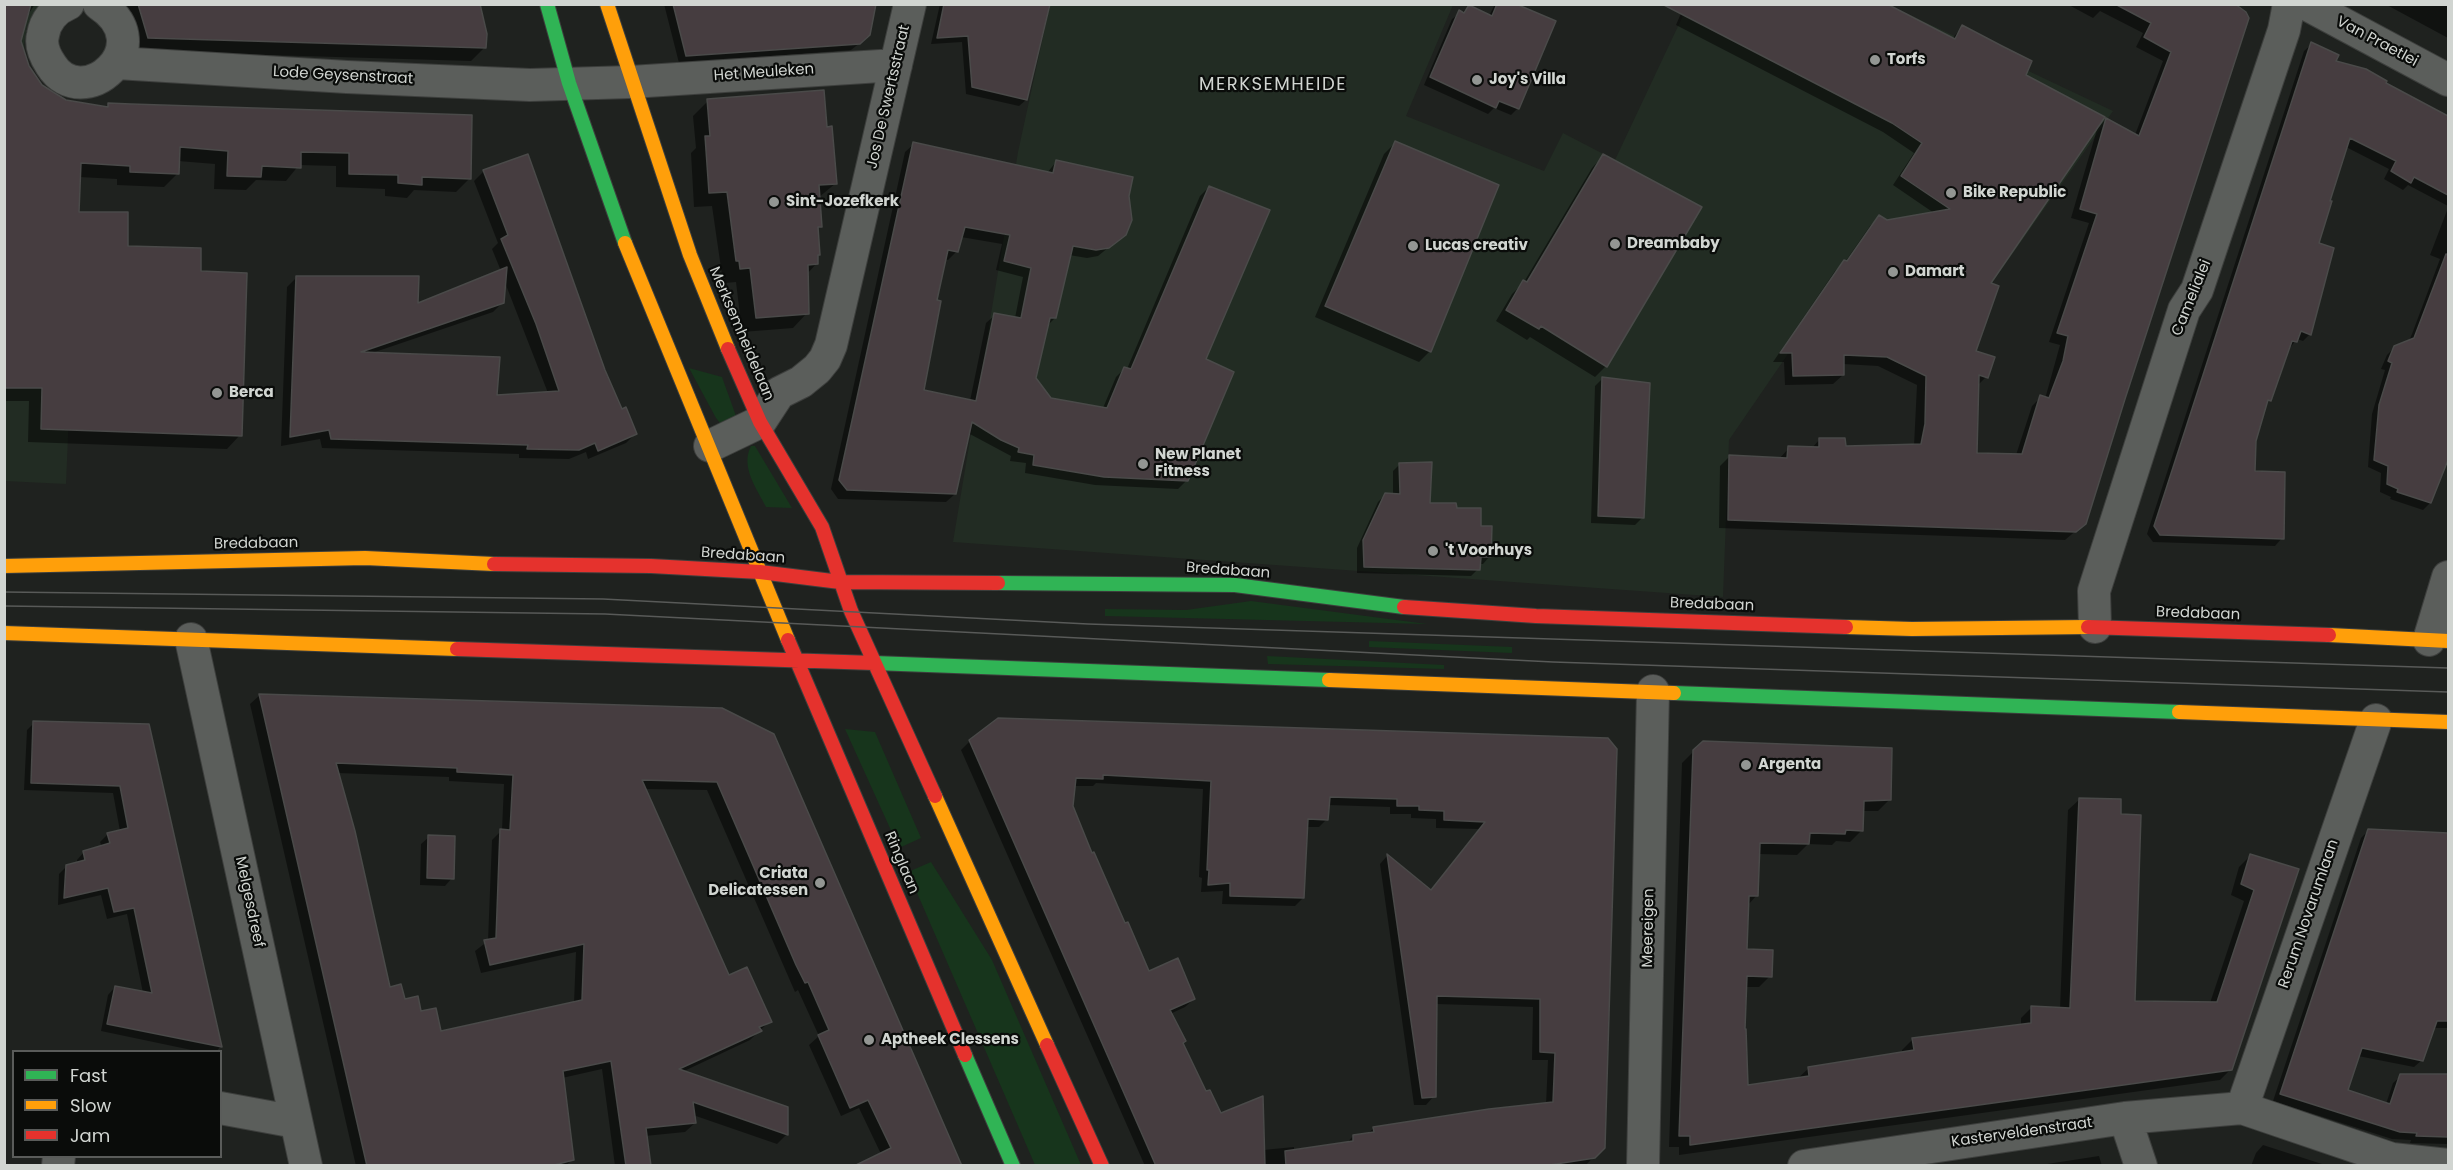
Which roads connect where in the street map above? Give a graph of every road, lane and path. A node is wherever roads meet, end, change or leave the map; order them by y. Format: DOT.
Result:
graph roads {
  1 [pos="68,4"];
  2 [pos="99,4"];
  3 [pos="547,4"];
  4 [pos="607,4"];
  5 [pos="910,4"];
  6 [pos="2289,4"];
  7 [pos="2306,4"];
  8 [pos="117,63"];
  9 [pos="896,64"];
  10 [pos="2448,80"];
  11 [pos="569,82"];
  12 [pos="631,82"];
  13 [pos="760,422"];
  14 [pos="710,446"];
  15 [pos="4,566"];
  16 [pos="760,572"];
  17 [pos="2448,578"];
  18 [pos="840,582"];
  19 [pos="2095,627"];
  20 [pos="4,633"];
  21 [pos="191,639"];
  22 [pos="2439,640"];
  23 [pos="796,660"];
  24 [pos="875,663"];
  25 [pos="1653,691"];
  26 [pos="2376,720"];
  27 [pos="2448,722"];
  28 [pos="222,1108"];
  29 [pos="2242,1108"];
  30 [pos="2125,1119"];
  31 [pos="296,1122"];
  32 [pos="2448,1165"];
  33 [pos="306,1166"];
  34 [pos="1013,1166"];
  35 [pos="1102,1166"];
  36 [pos="1643,1166"];
  37 [pos="1804,1166"];
  38 [pos="2141,1166"];
  1 -- 8 [label="street"];
  2 -- 8 [label="street"];
  3 -- 11 [label="main road"];
  4 -- 12 [label="main road, Merksemheidelaan"];
  5 -- 9 [label="street, Jos De Swertsstraat"];
  6 -- 19 [label="street, Camelialei"];
  7 -- 10 [label="street, Van Praetlei"];
  8 -- 11 [label="street, Lode Geysenstraat"];
  9 -- 12 [label="street, Het Meuleken"];
  9 -- 13 [label="street, Jos De Swertsstraat"];
  11 -- 12 [label="street, Lode Geysenstraat"];
  11 -- 14 [label="main road"];
  12 -- 13 [label="main road, Merksemheidelaan"];
  13 -- 14 [label="street"];
  13 -- 18 [label="main road, Merksemheidelaan"];
  14 -- 16 [label="main road"];
  15 -- 16 [label="main road, Bredabaan"];
  16 -- 18 [label="main road, Bredabaan"];
  16 -- 23 [label="main road, Ringlaan"];
  17 -- 22 [label="street"];
  18 -- 19 [label="main road, Bredabaan"];
  18 -- 24 [label="main road, Merksemheidelaan"];
  19 -- 22 [label="main road, Bredabaan"];
  20 -- 21 [label="main road"];
  21 -- 23 [label="main road"];
  21 -- 31 [label="street, Melgesdreef"];
  23 -- 24 [label="main road"];
  23 -- 34 [label="main road, Ringlaan"];
  24 -- 25 [label="main road"];
  24 -- 35 [label="main road"];
  25 -- 26 [label="main road"];
  25 -- 36 [label="street, Meereigen"];
  26 -- 27 [label="main road"];
  26 -- 29 [label="street, Rerum Novarumlaan"];
  28 -- 31 [label="street"];
  29 -- 30 [label="street, Kasterveldenstraat"];
  29 -- 32 [label="street"];
  30 -- 37 [label="street, Kasterveldenstraat"];
  30 -- 38 [label="street"];
  31 -- 33 [label="street, Melgesdreef"];
}
